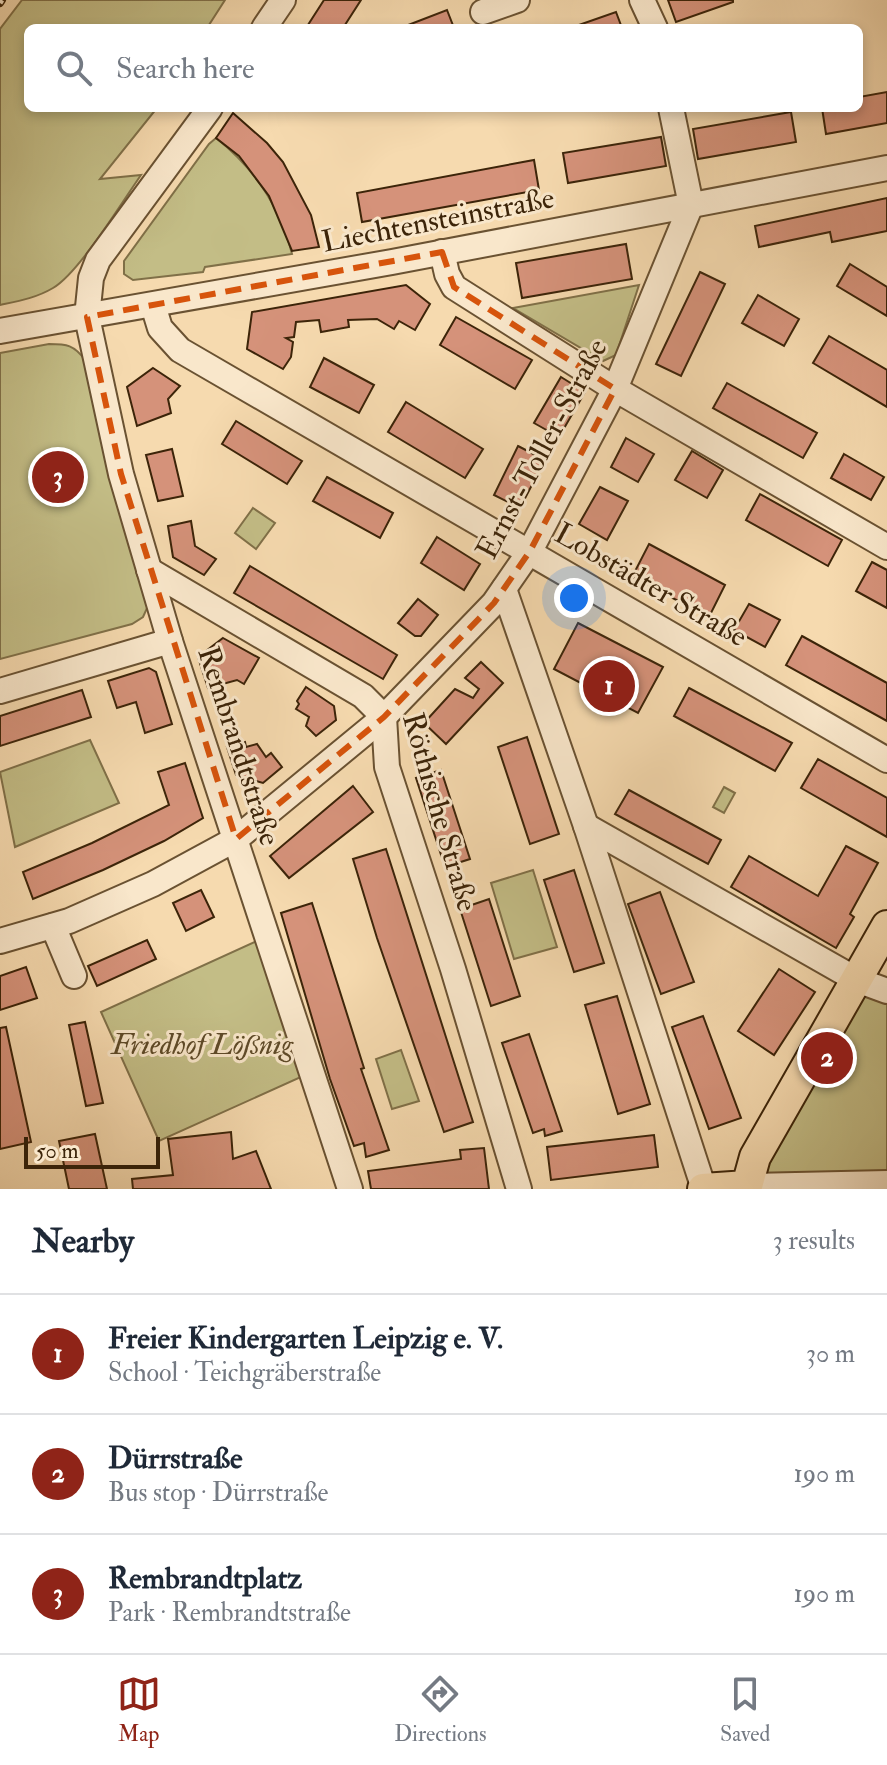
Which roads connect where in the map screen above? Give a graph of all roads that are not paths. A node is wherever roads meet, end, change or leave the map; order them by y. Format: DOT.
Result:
graph roads {
  1 [pos="283,0"];
  2 [pos="517,0"];
  3 [pos="642,0"];
  4 [pos="483,12"];
  5 [pos="267,24"];
  6 [pos="653,24"];
  7 [pos="207,112"];
  8 [pos="672,112"];
  9 [pos="887,168"];
  10 [pos="691,205"];
  11 [pos="442,252"];
  12 [pos="153,305"];
  13 [pos="87,317"];
  14 [pos="0,331"];
  15 [pos="615,389"];
  16 [pos="887,547"];
  17 [pos="530,551"];
  18 [pos="149,570"];
  19 [pos="504,589"];
  20 [pos="170,641"];
  21 [pos="0,691"];
  22 [pos="384,717"];
  23 [pos="887,760"];
  24 [pos="586,826"];
  25 [pos="236,839"];
  26 [pos="53,926"];
  27 [pos="887,926"];
  28 [pos="0,941"];
  29 [pos="74,976"];
  30 [pos="857,980"];
  31 [pos="887,991"];
  32 [pos="887,1170"];
  33 [pos="887,1185"];
  34 [pos="748,1188"];
  35 [pos="350,1189"];
  36 [pos="519,1189"];
  37 [pos="703,1189"];
  1 -- 5 [label="street"];
  2 -- 4 [label="street"];
  3 -- 6 [label="street"];
  7 -- 13 [label="street, Rembrandtstraße"];
  8 -- 10 [label="street"];
  9 -- 10 [label="street, Liechtensteinstraße"];
  10 -- 11 [label="street, Liechtensteinstraße"];
  10 -- 15 [label="street, Ernst-Toller-Straße"];
  11 -- 12 [label="street, Liechtensteinstraße"];
  11 -- 15 [label="street"];
  12 -- 13 [label="street, Liechtensteinstraße"];
  12 -- 17 [label="street, Lobstädter Straße"];
  13 -- 14 [label="street, Liechtensteinstraße"];
  13 -- 18 [label="street, Rembrandtstraße"];
  15 -- 16 [label="street"];
  15 -- 17 [label="street, Ernst-Toller-Straße"];
  17 -- 19 [label="street, Ernst-Toller-Straße"];
  17 -- 23 [label="street, Lobstädter Straße"];
  18 -- 20 [label="street, Rembrandtstraße"];
  18 -- 22 [label="street, Röthische Straße"];
  19 -- 22 [label="street, Ernst-Toller-Straße"];
  19 -- 24 [label="street"];
  20 -- 21 [label="street"];
  20 -- 25 [label="street, Rembrandtstraße"];
  22 -- 25 [label="street, Ernst-Toller-Straße"];
  22 -- 36 [label="street, Röthische Straße"];
  24 -- 30 [label="street"];
  24 -- 37 [label="street"];
  25 -- 26 [label="street, Ernst-Toller-Straße"];
  25 -- 35 [label="street, Rembrandtstraße"];
  26 -- 28 [label="street, Ernst-Toller-Straße"];
  26 -- 29 [label="street"];
  27 -- 30 [label="main road"];
  30 -- 31 [label="street"];
  30 -- 34 [label="main road"];
  32 -- 33 [label="street"];
  33 -- 34 [label="street"];
  34 -- 37 [label="main road"];
}
